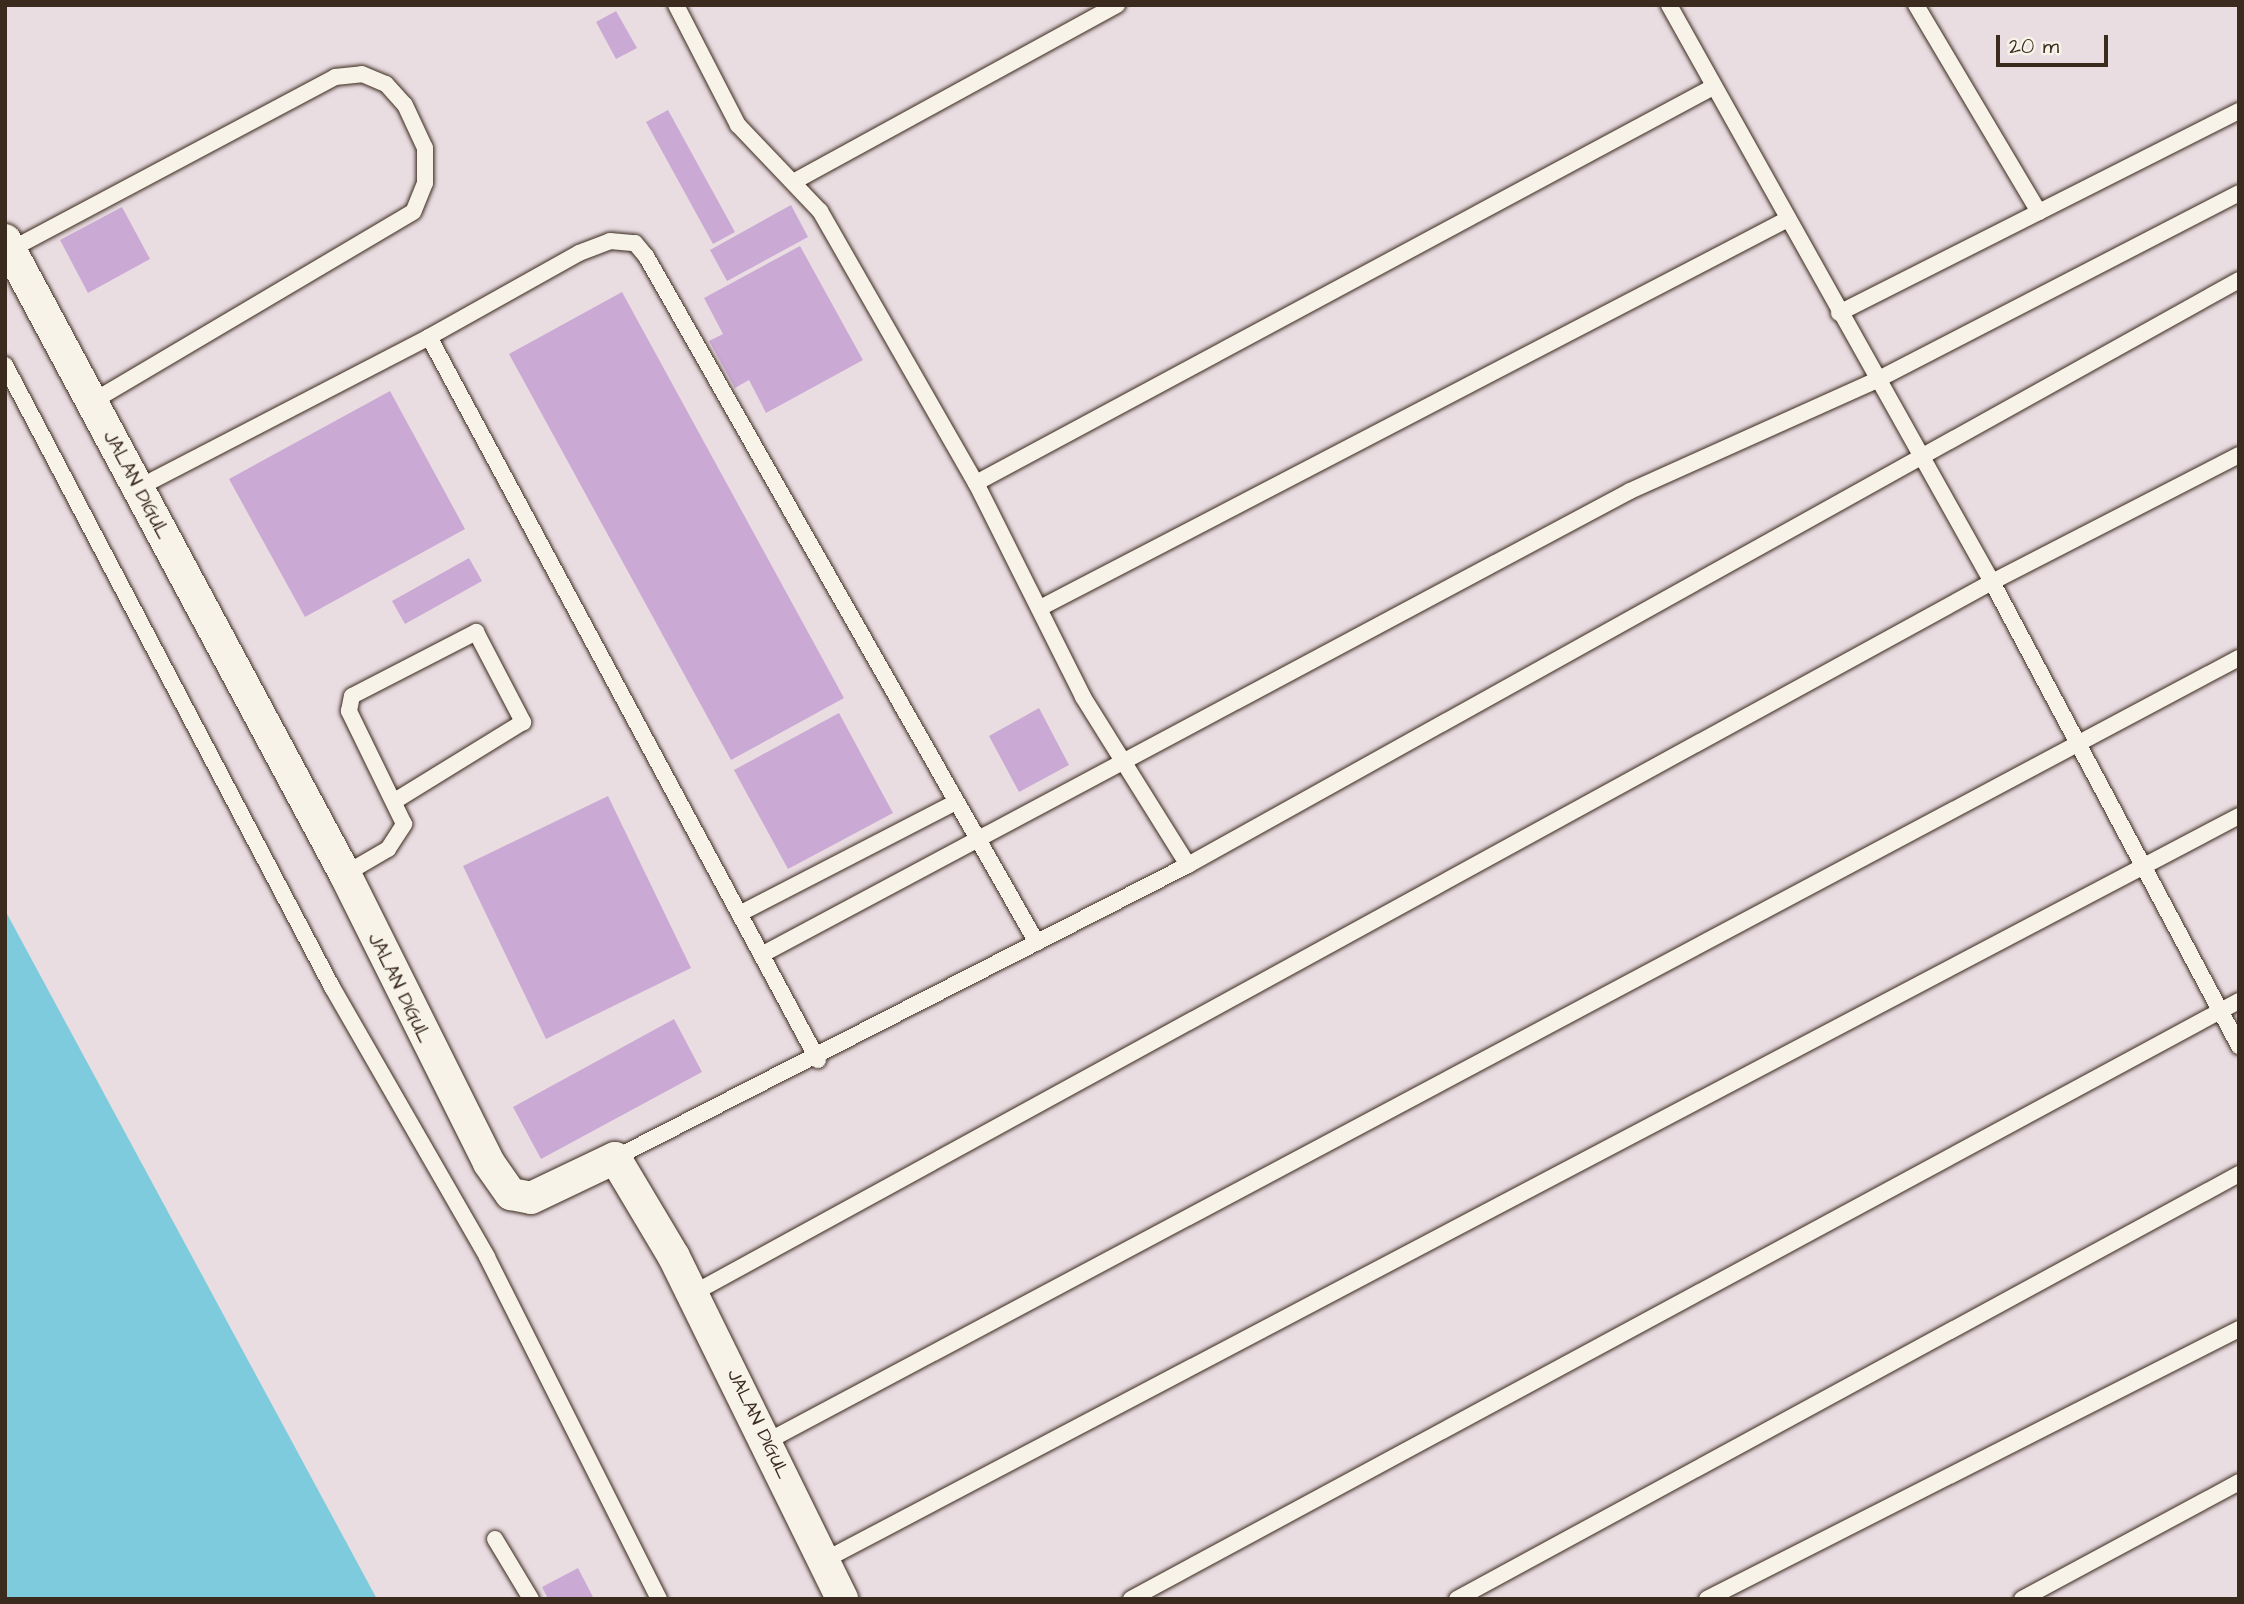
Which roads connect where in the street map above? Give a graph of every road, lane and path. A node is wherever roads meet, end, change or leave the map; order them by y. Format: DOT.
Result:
graph roads {
  1 [pos="676,5"];
  2 [pos="1117,5"];
  3 [pos="1669,5"];
  4 [pos="1916,5"];
  5 [pos="1713,87"];
  6 [pos="2239,111"];
  7 [pos="797,180"];
  8 [pos="2239,193"];
  9 [pos="2039,212"];
  10 [pos="1788,219"];
  11 [pos="8,245"];
  12 [pos="2239,280"];
  13 [pos="1839,313"];
  14 [pos="429,337"];
  15 [pos="5,365"];
  16 [pos="1877,380"];
  17 [pos="92,402"];
  18 [pos="1918,454"];
  19 [pos="2239,455"];
  20 [pos="976,483"];
  21 [pos="138,488"];
  22 [pos="1992,582"];
  23 [pos="1042,607"];
  24 [pos="2239,658"];
  25 [pos="2076,744"];
  26 [pos="1124,764"];
  27 [pos="396,800"];
  28 [pos="956,802"];
  29 [pos="2239,817"];
  30 [pos="979,843"];
  31 [pos="1188,865"];
  32 [pos="2143,867"];
  33 [pos="345,874"];
  34 [pos="741,913"];
  35 [pos="1037,943"];
  36 [pos="763,954"];
  37 [pos="2239,1001"];
  38 [pos="2219,1011"];
  39 [pos="2239,1046"];
  40 [pos="818,1060"];
  41 [pos="615,1158"];
  42 [pos="2239,1174"];
  43 [pos="692,1294"];
  44 [pos="2239,1329"];
  45 [pos="768,1441"];
  46 [pos="2239,1482"];
  47 [pos="495,1539"];
  48 [pos="823,1561"];
  49 [pos="531,1599"];
  50 [pos="659,1599"];
  51 [pos="842,1599"];
  52 [pos="1131,1599"];
  53 [pos="1457,1599"];
  54 [pos="1707,1599"];
  55 [pos="2022,1599"];
  1 -- 7 [label="lane"];
  2 -- 7 [label="lane"];
  3 -- 5 [label="lane"];
  4 -- 9 [label="lane"];
  5 -- 10 [label="lane"];
  5 -- 20 [label="lane"];
  6 -- 9 [label="lane"];
  7 -- 20 [label="lane"];
  8 -- 16 [label="lane"];
  9 -- 13 [label="lane"];
  10 -- 13 [label="lane"];
  10 -- 23 [label="lane"];
  11 -- 17 [label="street, JALAN DIGUL"];
  11 -- 17 [label="lane"];
  12 -- 18 [label="lane"];
  13 -- 16 [label="lane"];
  14 -- 21 [label="lane"];
  14 -- 28 [label="lane"];
  14 -- 34 [label="lane"];
  15 -- 50 [label="lane"];
  16 -- 18 [label="lane"];
  16 -- 26 [label="lane"];
  17 -- 21 [label="street, JALAN DIGUL"];
  18 -- 22 [label="lane"];
  18 -- 31 [label="lane"];
  19 -- 22 [label="lane"];
  20 -- 23 [label="lane"];
  21 -- 33 [label="street, JALAN DIGUL"];
  22 -- 25 [label="lane"];
  22 -- 43 [label="lane"];
  23 -- 26 [label="lane"];
  24 -- 25 [label="lane"];
  25 -- 32 [label="lane"];
  25 -- 45 [label="lane"];
  26 -- 30 [label="lane"];
  26 -- 31 [label="lane"];
  27 -- 27 [label="lane"];
  27 -- 33 [label="lane"];
  28 -- 30 [label="lane"];
  28 -- 34 [label="lane"];
  29 -- 32 [label="lane"];
  30 -- 35 [label="lane"];
  30 -- 36 [label="lane"];
  31 -- 35 [label="lane"];
  32 -- 38 [label="lane"];
  32 -- 48 [label="lane"];
  33 -- 41 [label="street, JALAN DIGUL"];
  34 -- 36 [label="lane"];
  35 -- 40 [label="lane"];
  36 -- 40 [label="lane"];
  37 -- 38 [label="lane"];
  38 -- 39 [label="lane"];
  38 -- 52 [label="lane"];
  40 -- 41 [label="lane"];
  41 -- 43 [label="street, JALAN DIGUL"];
  42 -- 53 [label="lane"];
  43 -- 45 [label="street, JALAN DIGUL"];
  44 -- 54 [label="lane"];
  45 -- 48 [label="street, JALAN DIGUL"];
  46 -- 55 [label="lane"];
  47 -- 49 [label="lane"];
  48 -- 51 [label="street, JALAN DIGUL"];
}
